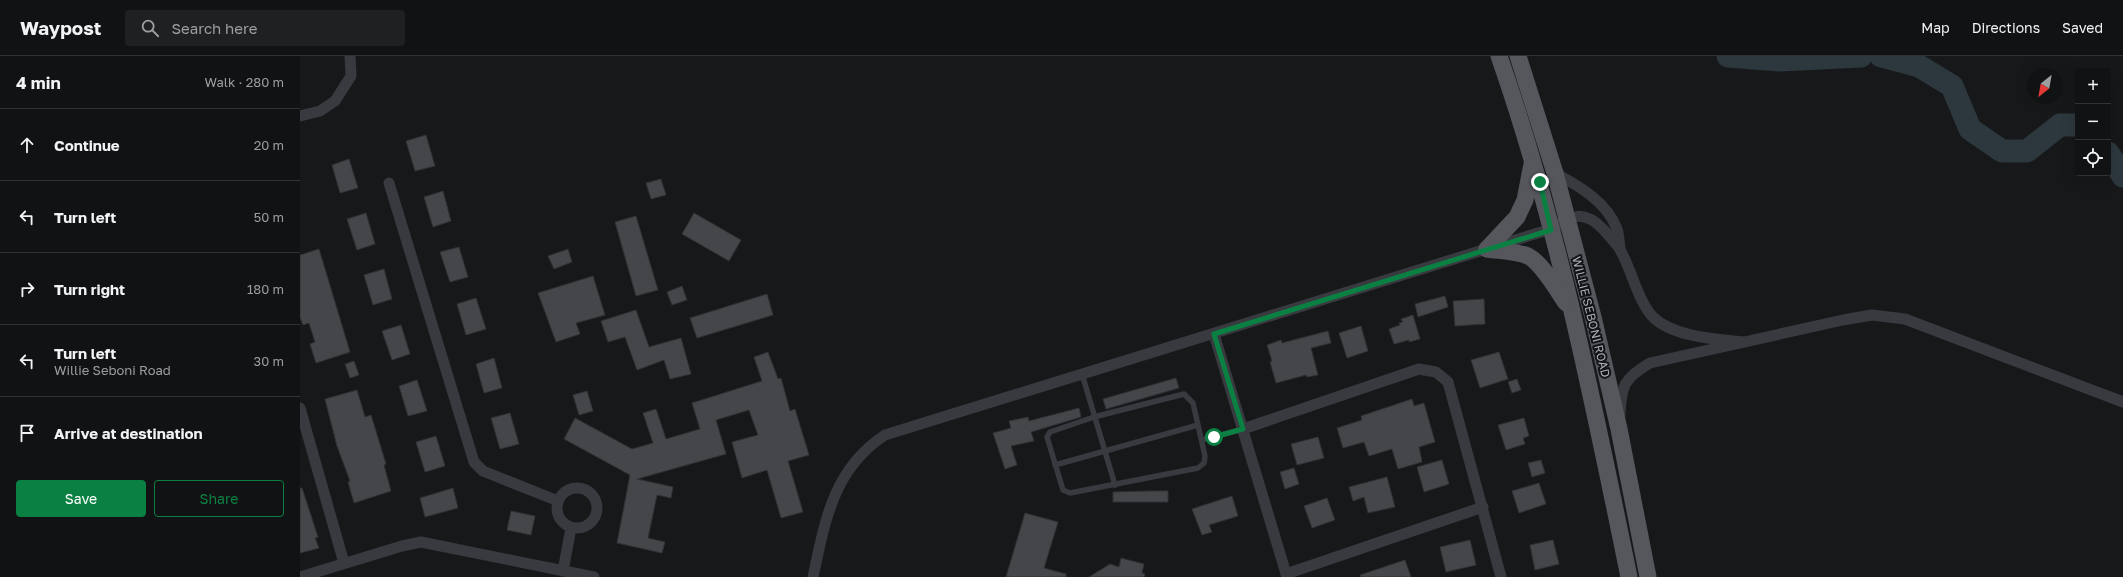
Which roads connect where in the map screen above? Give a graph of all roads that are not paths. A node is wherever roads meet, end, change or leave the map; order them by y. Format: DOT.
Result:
graph roads {
  1 [pos="350,56"];
  2 [pos="1519,58"];
  3 [pos="1500,61"];
  4 [pos="300,116"];
  5 [pos="1533,162"];
  6 [pos="1555,173"];
  7 [pos="389,183"];
  8 [pos="1566,219"];
  9 [pos="1551,230"];
  10 [pos="1487,249"];
  11 [pos="1620,249"];
  12 [pos="1573,313"];
  13 [pos="1214,334"];
  14 [pos="1743,342"];
  15 [pos="1082,374"];
  16 [pos="2123,402"];
  17 [pos="300,408"];
  18 [pos="1094,417"];
  19 [pos="1198,425"];
  20 [pos="1243,429"];
  21 [pos="1620,429"];
  22 [pos="1202,440"];
  23 [pos="1104,451"];
  24 [pos="1055,465"];
  25 [pos="1115,485"];
  26 [pos="558,501"];
  27 [pos="1483,507"];
  28 [pos="571,528"];
  29 [pos="344,563"];
  30 [pos="563,571"];
  31 [pos="1287,575"];
  32 [pos="300,577"];
  33 [pos="594,577"];
  34 [pos="813,577"];
  35 [pos="1501,577"];
  36 [pos="1629,577"];
  37 [pos="1648,577"];
  1 -- 4 [label="street"];
  2 -- 6 [label="main road, WILLIE SEBONI ROAD"];
  3 -- 5 [label="main road, WILLIE SEBONI ROAD"];
  5 -- 9 [label="main road, WILLIE SEBONI ROAD"];
  5 -- 10 [label="main road"];
  6 -- 8 [label="main road, WILLIE SEBONI ROAD"];
  6 -- 11 [label="street"];
  7 -- 26 [label="street"];
  8 -- 9 [label="street"];
  8 -- 11 [label="street"];
  8 -- 21 [label="main road, WILLIE SEBONI ROAD"];
  9 -- 10 [label="street"];
  9 -- 12 [label="main road, WILLIE SEBONI ROAD"];
  10 -- 12 [label="main road"];
  10 -- 13 [label="street"];
  11 -- 14 [label="street"];
  12 -- 36 [label="main road, WILLIE SEBONI ROAD"];
  13 -- 15 [label="street"];
  13 -- 20 [label="street"];
  14 -- 16 [label="street"];
  14 -- 21 [label="street"];
  15 -- 18 [label="lane"];
  15 -- 34 [label="street"];
  17 -- 29 [label="street"];
  18 -- 19 [label="lane"];
  18 -- 23 [label="lane"];
  18 -- 24 [label="lane"];
  19 -- 22 [label="lane"];
  19 -- 23 [label="lane"];
  20 -- 22 [label="lane"];
  20 -- 27 [label="street"];
  20 -- 31 [label="street"];
  21 -- 37 [label="main road, WILLIE SEBONI ROAD"];
  22 -- 25 [label="lane"];
  23 -- 24 [label="lane"];
  23 -- 25 [label="lane"];
  24 -- 25 [label="lane"];
  26 -- 28 [label="street"];
  26 -- 28 [label="street"];
  27 -- 31 [label="street"];
  27 -- 35 [label="street"];
  28 -- 30 [label="street"];
  29 -- 30 [label="street"];
  29 -- 32 [label="street"];
  30 -- 33 [label="street"];
}
